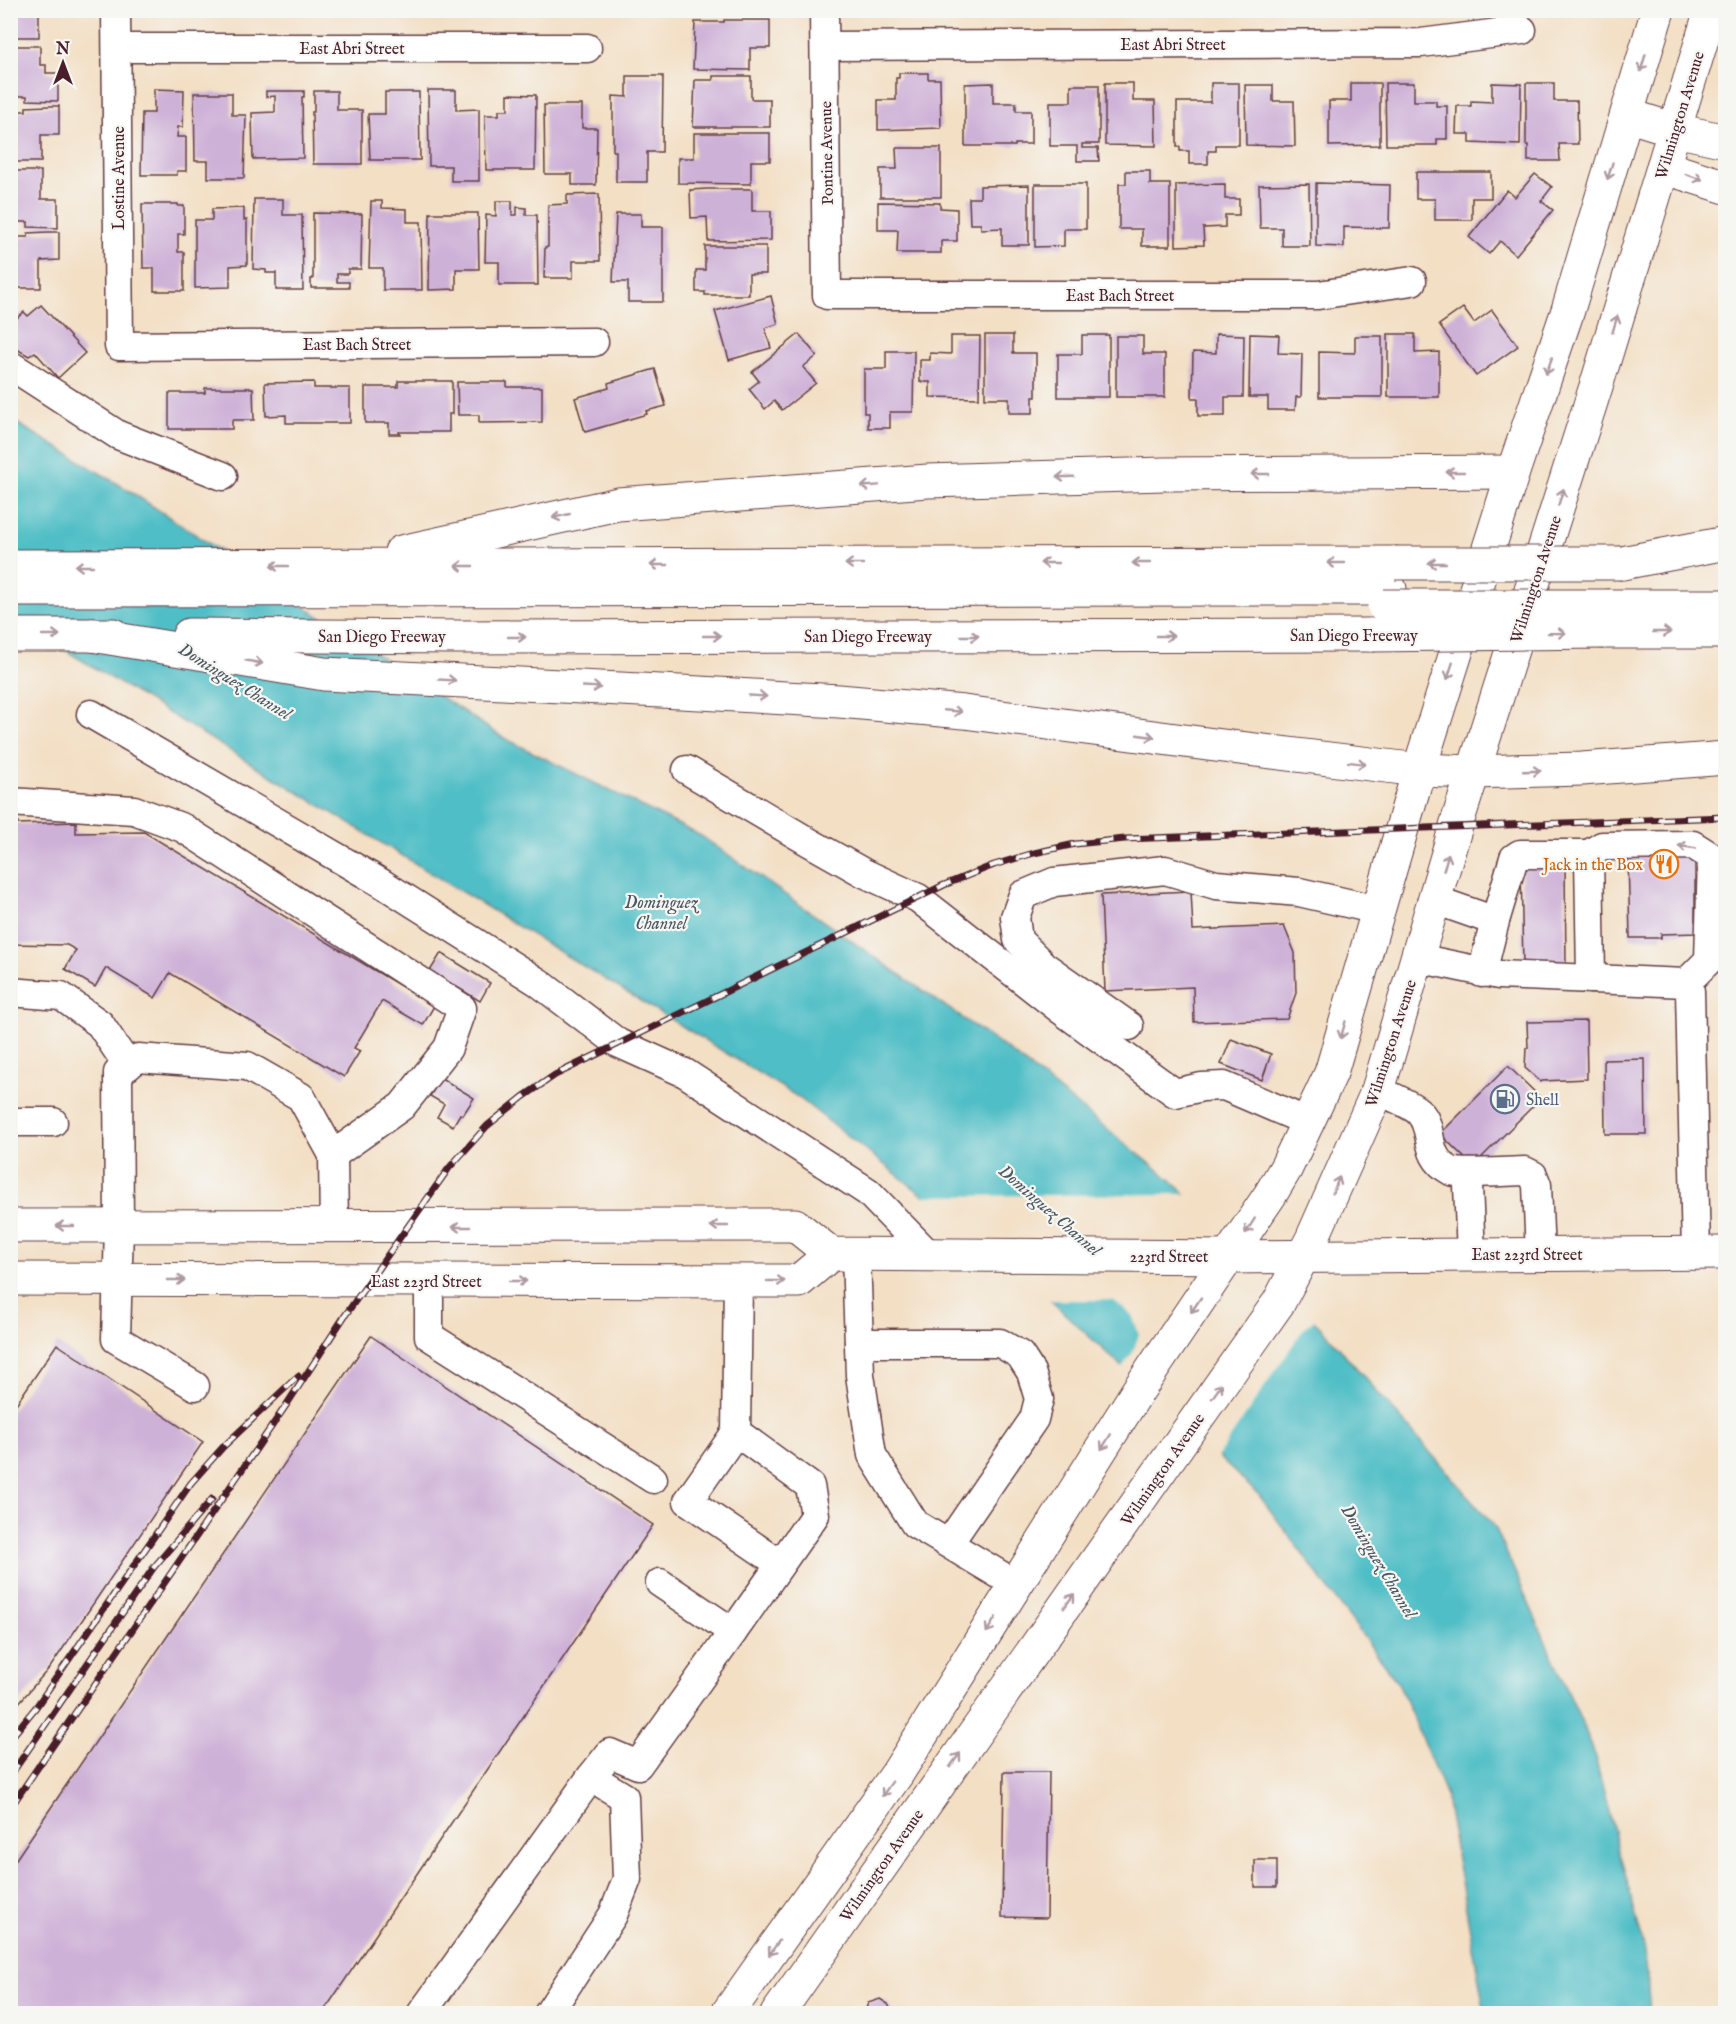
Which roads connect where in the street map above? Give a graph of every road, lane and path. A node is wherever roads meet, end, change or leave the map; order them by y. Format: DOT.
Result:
graph roads {
  1 [pos="116,10"];
  2 [pos="824,10"];
  3 [pos="1658,10"];
  4 [pos="1711,10"];
  5 [pos="1522,30"];
  6 [pos="825,46"];
  7 [pos="117,48"];
  8 [pos="587,48"];
  9 [pos="1627,115"];
  10 [pos="1675,130"];
  11 [pos="1725,141"];
  12 [pos="1663,167"];
  13 [pos="1725,187"];
  14 [pos="1412,281"];
  15 [pos="827,294"];
  16 [pos="594,342"];
  17 [pos="119,346"];
  18 [pos="10,365"];
  19 [pos="1513,472"];
  20 [pos="223,476"];
  21 [pos="1725,543"];
  22 [pos="1725,563"];
  23 [pos="10,566"];
  24 [pos="337,566"];
  25 [pos="1390,586"];
  26 [pos="1725,587"];
  27 [pos="10,590"];
  28 [pos="1612,597"];
  29 [pos="1725,606"];
  30 [pos="10,608"];
  31 [pos="1725,632"];
  32 [pos="92,634"];
  33 [pos="10,635"];
  34 [pos="91,714"];
  35 [pos="1725,758"];
  36 [pos="687,770"];
  37 [pos="1419,770"];
  38 [pos="1473,772"];
  39 [pos="10,802"];
  40 [pos="1589,854"];
  41 [pos="1435,900"];
  42 [pos="1495,921"];
  43 [pos="1374,924"];
  44 [pos="1417,958"];
  45 [pos="1482,973"];
  46 [pos="1591,979"];
  47 [pos="1686,983"];
  48 [pos="10,992"];
  49 [pos="1129,1026"];
  50 [pos="128,1066"];
  51 [pos="1378,1090"];
  52 [pos="10,1122"];
  53 [pos="53,1122"];
  54 [pos="1308,1122"];
  55 [pos="333,1155"];
  56 [pos="1470,1173"];
  57 [pos="10,1226"];
  58 [pos="119,1226"];
  59 [pos="334,1227"];
  60 [pos="1315,1250"];
  61 [pos="1711,1253"];
  62 [pos="844,1254"];
  63 [pos="928,1254"];
  64 [pos="1472,1254"];
  65 [pos="1540,1254"];
  66 [pos="1229,1257"];
  67 [pos="10,1279"];
  68 [pos="117,1280"];
  69 [pos="429,1280"];
  70 [pos="738,1281"];
  71 [pos="859,1343"];
  72 [pos="195,1386"];
  73 [pos="736,1432"];
  74 [pos="653,1479"];
  75 [pos="949,1544"];
  76 [pos="780,1564"];
  77 [pos="660,1583"];
  78 [pos="1017,1585"];
  79 [pos="733,1632"];
  80 [pos="591,1777"];
  81 [pos="421,2013"];
  82 [pos="548,2013"];
  83 [pos="728,2013"];
  84 [pos="777,2013"];
  1 -- 7 [label="street, Lostine Avenue"];
  2 -- 6 [label="street, Pontine Avenue"];
  3 -- 9 [label="main road, one-way"];
  4 -- 10 [label="main road, Wilmington Avenue"];
  5 -- 6 [label="street, East Abri Street"];
  6 -- 15 [label="street, Pontine Avenue"];
  7 -- 8 [label="street, East Abri Street"];
  7 -- 17 [label="street, Lostine Avenue"];
  9 -- 10 [label="main road"];
  9 -- 19 [label="main road, one-way"];
  10 -- 11 [label="main road"];
  10 -- 12 [label="main road, Wilmington Avenue"];
  12 -- 13 [label="main road, one-way"];
  38 -- 12 [label="main road, Wilmington Avenue, one-way"];
  14 -- 15 [label="street, East Bach Street"];
  16 -- 17 [label="street, East Bach Street"];
  18 -- 20 [label="street"];
  19 -- 24 [label="main road, one-way"];
  19 -- 37 [label="main road, one-way"];
  21 -- 28 [label="main road"];
  22 -- 28 [label="main road, San Diego Freeway"];
  24 -- 23 [label="main road, San Diego Freeway, one-way"];
  25 -- 24 [label="main road, San Diego Freeway, one-way"];
  25 -- 27 [label="main road"];
  28 -- 25 [label="main road, San Diego Freeway, one-way, bridge"];
  25 -- 28 [label="main road, bridge"];
  25 -- 30 [label="main road"];
  26 -- 28 [label="main road"];
  28 -- 29 [label="main road"];
  28 -- 31 [label="main road, San Diego Freeway, one-way"];
  32 -- 28 [label="main road, San Diego Freeway, one-way, bridge"];
  33 -- 32 [label="main road, San Diego Freeway, one-way"];
  32 -- 37 [label="main road, one-way"];
  34 -- 63 [label="street"];
  38 -- 35 [label="main road, one-way"];
  36 -- 54 [label="street"];
  37 -- 38 [label="main road"];
  37 -- 43 [label="main road"];
  41 -- 38 [label="main road, Wilmington Avenue, one-way"];
  39 -- 55 [label="street"];
  40 -- 42 [label="street"];
  40 -- 46 [label="street"];
  47 -- 40 [label="street, one-way"];
  41 -- 42 [label="street"];
  41 -- 44 [label="main road, Wilmington Avenue"];
  42 -- 45 [label="street"];
  43 -- 44 [label="main road"];
  43 -- 49 [label="street"];
  43 -- 54 [label="main road, one-way"];
  44 -- 45 [label="street"];
  44 -- 51 [label="main road, Wilmington Avenue"];
  45 -- 46 [label="street"];
  46 -- 47 [label="street"];
  47 -- 61 [label="street"];
  48 -- 50 [label="street"];
  50 -- 55 [label="street"];
  50 -- 58 [label="street"];
  51 -- 56 [label="street"];
  60 -- 51 [label="main road, Wilmington Avenue, one-way"];
  52 -- 53 [label="street"];
  54 -- 66 [label="main road, one-way"];
  55 -- 59 [label="street"];
  56 -- 64 [label="street"];
  56 -- 65 [label="street"];
  58 -- 57 [label="main road, one-way"];
  58 -- 59 [label="main road"];
  58 -- 68 [label="street"];
  62 -- 59 [label="main road, one-way"];
  60 -- 64 [label="main road, East 223rd Street"];
  60 -- 66 [label="main road, 223rd Street"];
  84 -- 60 [label="main road, Wilmington Avenue, one-way"];
  61 -- 65 [label="main road, East 223rd Street"];
  62 -- 63 [label="main road"];
  70 -- 62 [label="main road, East 223rd Street, one-way"];
  62 -- 71 [label="street"];
  63 -- 66 [label="main road, 223rd Street"];
  64 -- 65 [label="main road, East 223rd Street"];
  66 -- 78 [label="main road, one-way"];
  67 -- 68 [label="main road, East 223rd Street"];
  68 -- 69 [label="main road, East 223rd Street, one-way"];
  68 -- 72 [label="street"];
  69 -- 70 [label="main road, East 223rd Street, one-way"];
  69 -- 74 [label="street"];
  70 -- 73 [label="street"];
  71 -- 75 [label="street"];
  71 -- 75 [label="street"];
  73 -- 76 [label="street"];
  73 -- 76 [label="street"];
  75 -- 78 [label="street"];
  76 -- 79 [label="street"];
  77 -- 79 [label="street"];
  78 -- 83 [label="main road, one-way"];
  79 -- 80 [label="street"];
  80 -- 81 [label="street"];
  80 -- 82 [label="street"];
}
